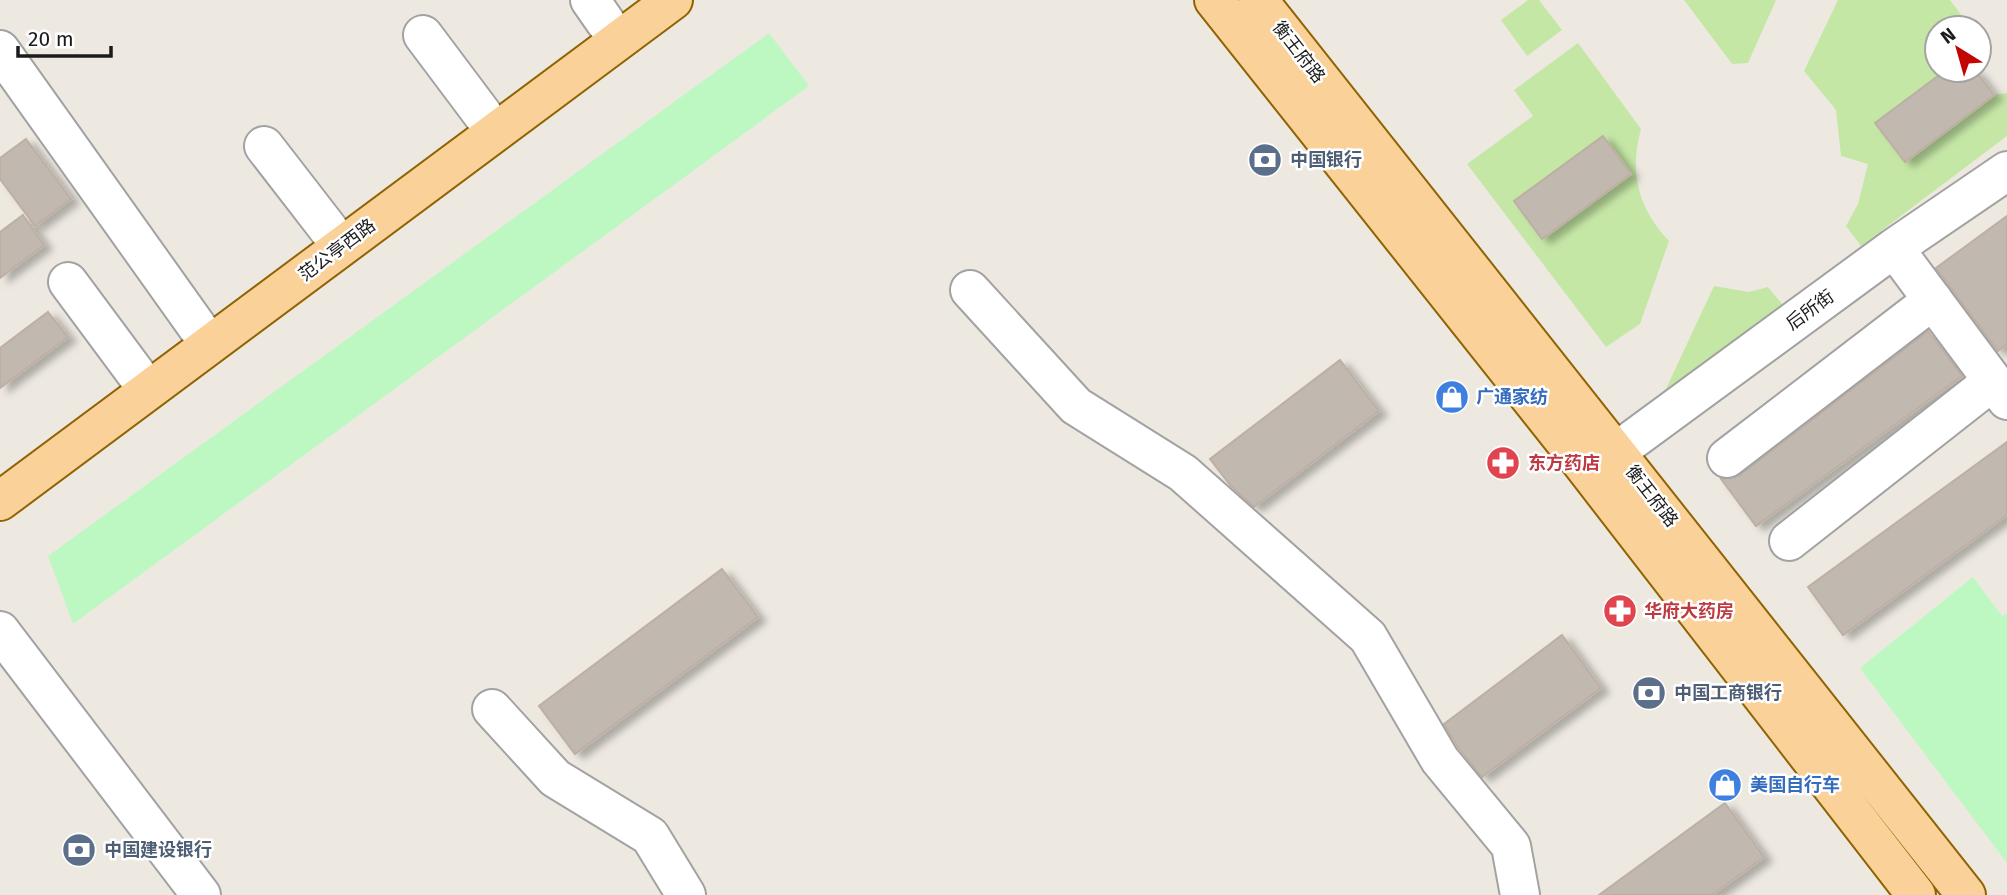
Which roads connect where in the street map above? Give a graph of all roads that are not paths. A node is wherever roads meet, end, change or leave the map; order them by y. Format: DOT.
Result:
graph roads {
  1 [pos="636,0"];
  2 [pos="673,0"];
  3 [pos="1214,0"];
  4 [pos="1258,0"];
  5 [pos="598,11"];
  6 [pos="423,35"];
  7 [pos="0,50"];
  8 [pos="483,115"];
  9 [pos="264,146"];
  10 [pos="2007,171"];
  11 [pos="329,230"];
  12 [pos="1894,248"];
  13 [pos="68,282"];
  14 [pos="970,290"];
  15 [pos="1933,300"];
  16 [pos="198,328"];
  17 [pos="137,374"];
  18 [pos="2000,391"];
  19 [pos="1616,452"];
  20 [pos="1727,458"];
  21 [pos="0,478"];
  22 [pos="0,500"];
  23 [pos="1789,541"];
  24 [pos="0,631"];
  25 [pos="492,709"];
  26 [pos="201,895"];
  27 [pos="686,895"];
  28 [pos="1520,895"];
  29 [pos="1916,895"];
  30 [pos="1966,895"];
  1 -- 5 [label="main road, 范公亭西路"];
  2 -- 22 [label="main road, 范公亭西路"];
  3 -- 29 [label="main road, 衡王府路"];
  4 -- 19 [label="main road, 衡王府路"];
  5 -- 8 [label="main road, 范公亭西路"];
  6 -- 8 [label="street"];
  7 -- 16 [label="street"];
  8 -- 11 [label="main road, 范公亭西路"];
  9 -- 11 [label="street"];
  10 -- 12 [label="street, 后所街"];
  11 -- 16 [label="main road, 范公亭西路"];
  12 -- 15 [label="street"];
  12 -- 19 [label="street, 后所街"];
  13 -- 17 [label="street"];
  14 -- 28 [label="street"];
  15 -- 18 [label="street"];
  15 -- 20 [label="street"];
  16 -- 17 [label="main road, 范公亭西路"];
  17 -- 21 [label="main road, 范公亭西路"];
  18 -- 23 [label="street"];
  19 -- 30 [label="main road, 衡王府路"];
  24 -- 26 [label="street"];
  25 -- 27 [label="street"];
}
